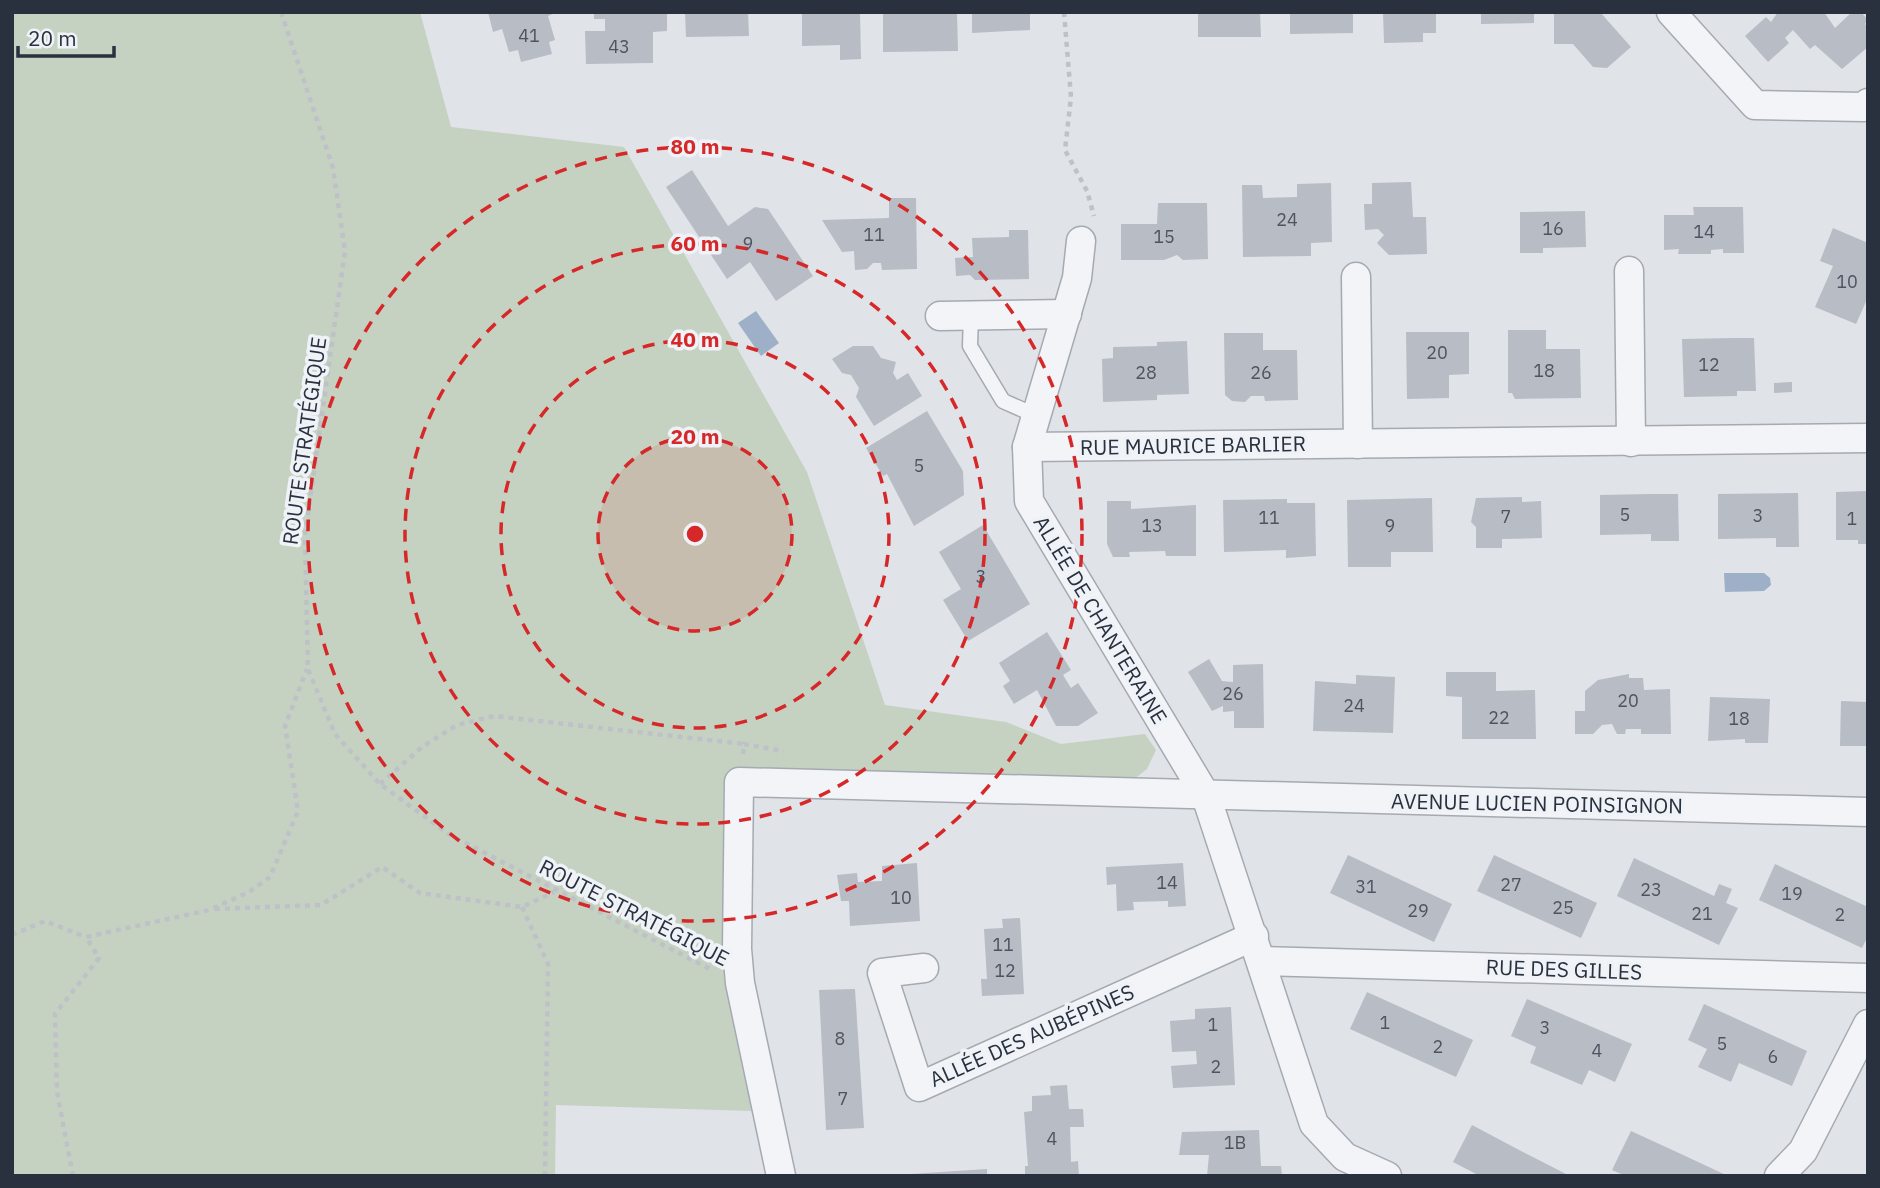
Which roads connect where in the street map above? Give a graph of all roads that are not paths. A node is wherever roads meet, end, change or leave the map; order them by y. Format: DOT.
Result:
graph roads {
  1 [pos="1671,12"];
  2 [pos="1868,103"];
  3 [pos="1082,241"];
  4 [pos="1629,271"];
  5 [pos="1356,277"];
  6 [pos="1067,314"];
  7 [pos="940,316"];
  8 [pos="971,316"];
  9 [pos="1037,416"];
  10 [pos="1868,438"];
  11 [pos="1631,442"];
  12 [pos="1358,444"];
  13 [pos="1027,447"];
  14 [pos="1206,796"];
  15 [pos="1868,812"];
  16 [pos="1257,949"];
  17 [pos="924,968"];
  18 [pos="1868,978"];
  19 [pos="1868,1024"];
  20 [pos="1348,1167"];
  21 [pos="1781,1175"];
  22 [pos="781,1176"];
  23 [pos="1387,1176"];
  1 -- 2 [label="street"];
  3 -- 6 [label="street, ALLÉE DE CHANTERAINE"];
  4 -- 11 [label="street"];
  5 -- 12 [label="street"];
  6 -- 8 [label="street"];
  6 -- 9 [label="street, ALLÉE DE CHANTERAINE"];
  7 -- 8 [label="street"];
  8 -- 9 [label="lane"];
  9 -- 13 [label="street, ALLÉE DE CHANTERAINE"];
  10 -- 11 [label="street, RUE MAURICE BARLIER"];
  11 -- 12 [label="street, RUE MAURICE BARLIER"];
  12 -- 13 [label="street, RUE MAURICE BARLIER"];
  13 -- 14 [label="street, ALLÉE DE CHANTERAINE"];
  14 -- 15 [label="street, AVENUE LUCIEN POINSIGNON"];
  14 -- 16 [label="street"];
  14 -- 22 [label="street, AVENUE LUCIEN POINSIGNON"];
  16 -- 17 [label="street, ALLÉE DES AUBÉPINES"];
  16 -- 18 [label="street, RUE DES GILLES"];
  16 -- 20 [label="street"];
  19 -- 21 [label="street"];
  20 -- 23 [label="street"];
}
